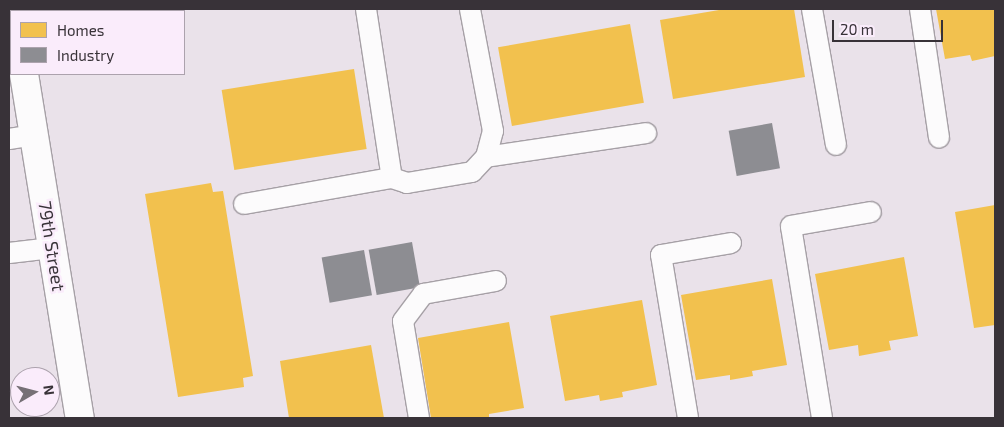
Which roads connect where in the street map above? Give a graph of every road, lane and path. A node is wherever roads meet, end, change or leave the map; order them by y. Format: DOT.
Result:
graph roads {
  1 [pos="366,9"];
  2 [pos="470,9"];
  3 [pos="812,9"];
  4 [pos="920,9"];
  5 [pos="24,75"];
  6 [pos="646,133"];
  7 [pos="21,137"];
  8 [pos="939,138"];
  9 [pos="836,145"];
  10 [pos="486,157"];
  11 [pos="392,178"];
  12 [pos="244,204"];
  13 [pos="871,212"];
  14 [pos="731,243"];
  15 [pos="52,248"];
  16 [pos="9,253"];
  17 [pos="496,281"];
  18 [pos="80,418"];
  19 [pos="419,418"];
  20 [pos="688,418"];
  21 [pos="822,418"];
  1 -- 11 [label="lane"];
  2 -- 10 [label="lane"];
  3 -- 9 [label="lane"];
  4 -- 8 [label="lane"];
  5 -- 7 [label="main road, 79th Street"];
  6 -- 10 [label="lane"];
  7 -- 15 [label="main road, 79th Street"];
  10 -- 11 [label="lane"];
  11 -- 12 [label="lane"];
  13 -- 21 [label="lane"];
  14 -- 20 [label="lane"];
  15 -- 16 [label="lane"];
  15 -- 18 [label="main road, 79th Street"];
  17 -- 19 [label="lane"];
}
